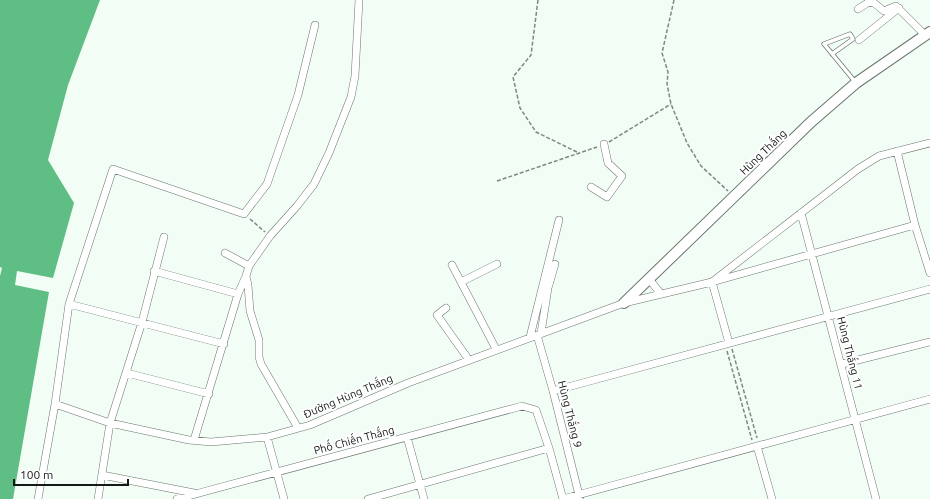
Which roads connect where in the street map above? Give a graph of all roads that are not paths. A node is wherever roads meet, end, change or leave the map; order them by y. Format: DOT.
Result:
graph roads {
  1 [pos="359,0"];
  2 [pos="899,8"];
  3 [pos="858,9"];
  4 [pos="315,25"];
  5 [pos="928,34"];
  6 [pos="859,40"];
  7 [pos="832,54"];
  8 [pos="856,83"];
  9 [pos="930,143"];
  10 [pos="604,144"];
  11 [pos="897,151"];
  12 [pos="591,187"];
  13 [pos="802,213"];
  14 [pos="558,220"];
  15 [pos="915,224"];
  16 [pos="164,237"];
  17 [pos="225,253"];
  18 [pos="812,254"];
  19 [pos="497,264"];
  20 [pos="554,264"];
  21 [pos="452,265"];
  22 [pos="249,266"];
  23 [pos="154,271"];
  24 [pos="930,273"];
  25 [pos="246,276"];
  26 [pos="649,279"];
  27 [pos="461,282"];
  28 [pos="712,282"];
  29 [pos="930,288"];
  30 [pos="238,294"];
  31 [pos="661,294"];
  32 [pos="624,303"];
  33 [pos="69,304"];
  34 [pos="446,308"];
  35 [pos="829,316"];
  36 [pos="142,322"];
  37 [pos="536,335"];
  38 [pos="930,342"];
  39 [pos="729,343"];
  40 [pos="224,344"];
  41 [pos="496,349"];
  42 [pos="469,360"];
  43 [pos="842,364"];
  44 [pos="127,373"];
  45 [pos="553,391"];
  46 [pos="209,394"];
  47 [pos="930,399"];
  48 [pos="55,404"];
  49 [pos="856,419"];
  50 [pos="110,423"];
  51 [pos="298,428"];
  52 [pos="267,437"];
  53 [pos="407,437"];
  54 [pos="194,440"];
  55 [pos="757,446"];
  56 [pos="549,448"];
  57 [pos="277,472"];
  58 [pos="102,475"];
  59 [pos="420,484"];
  60 [pos="197,494"];
  61 [pos="579,497"];
  62 [pos="38,499"];
  63 [pos="98,499"];
  64 [pos="177,499"];
  65 [pos="284,499"];
  66 [pos="368,499"];
  67 [pos="424,499"];
  68 [pos="563,499"];
  69 [pos="772,499"];
  70 [pos="876,499"];
  1 -- 22 [label="street, Đường Hùng Thắng"];
  2 -- 3 [label="street"];
  2 -- 5 [label="street"];
  2 -- 6 [label="street"];
  4 -- 33 [label="street"];
  5 -- 8 [label="street, Hùng Thắng"];
  7 -- 7 [label="lane"];
  7 -- 8 [label="lane"];
  8 -- 26 [label="street, Hùng Thắng"];
  9 -- 11 [label="street"];
  10 -- 12 [label="street"];
  11 -- 13 [label="street"];
  11 -- 15 [label="street"];
  13 -- 18 [label="street, Hùng Thắng 11"];
  13 -- 28 [label="street"];
  14 -- 37 [label="street"];
  15 -- 18 [label="street, Đường Hùng Thắng"];
  15 -- 24 [label="street"];
  16 -- 23 [label="street"];
  17 -- 22 [label="street"];
  18 -- 28 [label="street, Đường Hùng Thắng"];
  18 -- 35 [label="street, Hùng Thắng 11"];
  19 -- 27 [label="street"];
  20 -- 37 [label="street"];
  21 -- 27 [label="street"];
  22 -- 25 [label="street, Đường Hùng Thắng"];
  23 -- 30 [label="street"];
  23 -- 36 [label="street"];
  25 -- 30 [label="street"];
  25 -- 51 [label="street, Đường Hùng Thắng"];
  26 -- 31 [label="street"];
  26 -- 32 [label="street, Hùng Thắng"];
  27 -- 41 [label="street"];
  28 -- 31 [label="street, Đường Hùng Thắng"];
  28 -- 39 [label="street"];
  29 -- 35 [label="street"];
  30 -- 40 [label="street"];
  31 -- 32 [label="street, Đường Hùng Thắng"];
  32 -- 37 [label="street, Đường Hùng Thắng"];
  33 -- 36 [label="street"];
  33 -- 48 [label="street"];
  34 -- 42 [label="street"];
  35 -- 39 [label="street"];
  35 -- 43 [label="street, Hùng Thắng 11"];
  36 -- 40 [label="street"];
  36 -- 44 [label="street"];
  37 -- 41 [label="street, Đường Hùng Thắng"];
  37 -- 45 [label="street, Hùng Thắng 9"];
  38 -- 43 [label="street"];
  39 -- 45 [label="street"];
  40 -- 46 [label="street"];
  41 -- 42 [label="street, Đường Hùng Thắng"];
  42 -- 51 [label="street, Đường Hùng Thắng"];
  43 -- 49 [label="street, Hùng Thắng 11"];
  44 -- 46 [label="street"];
  44 -- 50 [label="street"];
  45 -- 61 [label="street, Hùng Thắng 9"];
  46 -- 54 [label="street"];
  47 -- 49 [label="street"];
  48 -- 50 [label="street"];
  48 -- 62 [label="street"];
  49 -- 55 [label="street"];
  49 -- 70 [label="street, Hùng Thắng 11"];
  50 -- 54 [label="street"];
  50 -- 58 [label="street"];
  51 -- 52 [label="street"];
  52 -- 54 [label="street"];
  52 -- 57 [label="street"];
  53 -- 56 [label="street, Phố Chiến Thắng"];
  53 -- 57 [label="street, Phố Chiến Thắng"];
  53 -- 59 [label="street"];
  55 -- 61 [label="street"];
  55 -- 69 [label="street"];
  56 -- 59 [label="street"];
  56 -- 68 [label="street"];
  57 -- 60 [label="street, Phố Chiến Thắng"];
  57 -- 65 [label="street"];
  58 -- 60 [label="street"];
  58 -- 63 [label="street"];
  59 -- 66 [label="street"];
  59 -- 67 [label="street"];
  60 -- 64 [label="street, Phố Chiến Thắng"];
  61 -- 68 [label="street"];
}
